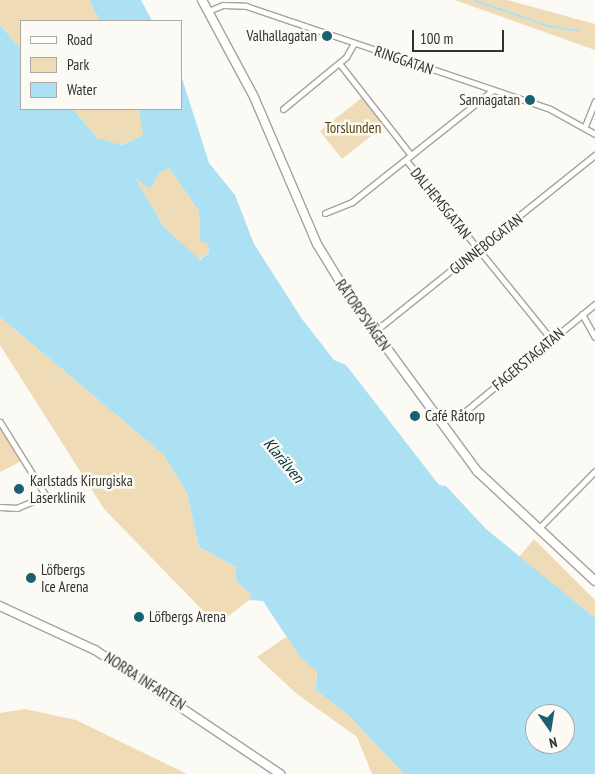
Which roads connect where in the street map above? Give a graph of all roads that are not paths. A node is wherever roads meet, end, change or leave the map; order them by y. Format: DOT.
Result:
graph roads {
  1 [pos="202,0"];
  2 [pos="208,11"];
  3 [pos="354,43"];
  4 [pos="339,62"];
  5 [pos="493,90"];
  6 [pos="595,102"];
  7 [pos="283,109"];
  8 [pos="585,126"];
  9 [pos="595,134"];
  10 [pos="411,155"];
  11 [pos="595,155"];
  12 [pos="406,160"];
  13 [pos="325,213"];
  14 [pos="478,250"];
  15 [pos="595,304"];
  16 [pos="582,314"];
  17 [pos="375,331"];
  18 [pos="595,337"];
  19 [pos="551,339"];
  20 [pos="462,414"];
  21 [pos="0,422"];
  22 [pos="595,471"];
  23 [pos="0,507"];
  24 [pos="537,530"];
  25 [pos="595,580"];
  26 [pos="0,606"];
  27 [pos="280,774"];
  1 -- 2 [label="street, RÅTORPSVÄGEN"];
  2 -- 3 [label="street, RINGGATAN"];
  2 -- 17 [label="street, RÅTORPSVÄGEN"];
  3 -- 4 [label="street"];
  3 -- 5 [label="street, RINGGATAN"];
  4 -- 7 [label="street"];
  4 -- 10 [label="street"];
  5 -- 8 [label="street, RINGGATAN"];
  5 -- 10 [label="street"];
  6 -- 8 [label="street"];
  8 -- 9 [label="street, RINGGATAN"];
  10 -- 12 [label="street"];
  11 -- 14 [label="street, GUNNEBOGATAN"];
  12 -- 13 [label="street"];
  12 -- 14 [label="street, DALHEMSGATAN"];
  14 -- 17 [label="street, GUNNEBOGATAN"];
  14 -- 19 [label="street, DALHEMSGATAN"];
  15 -- 16 [label="street, FAGERSTAGATAN"];
  16 -- 18 [label="street"];
  16 -- 19 [label="street, FAGERSTAGATAN"];
  17 -- 24 [label="street, RÅTORPSVÄGEN"];
  19 -- 20 [label="street, FAGERSTAGATAN"];
  21 -- 23 [label="street"];
  22 -- 24 [label="street"];
  24 -- 25 [label="street, RÅTORPSVÄGEN"];
  26 -- 27 [label="street, NORRA INFARTEN"];
}
